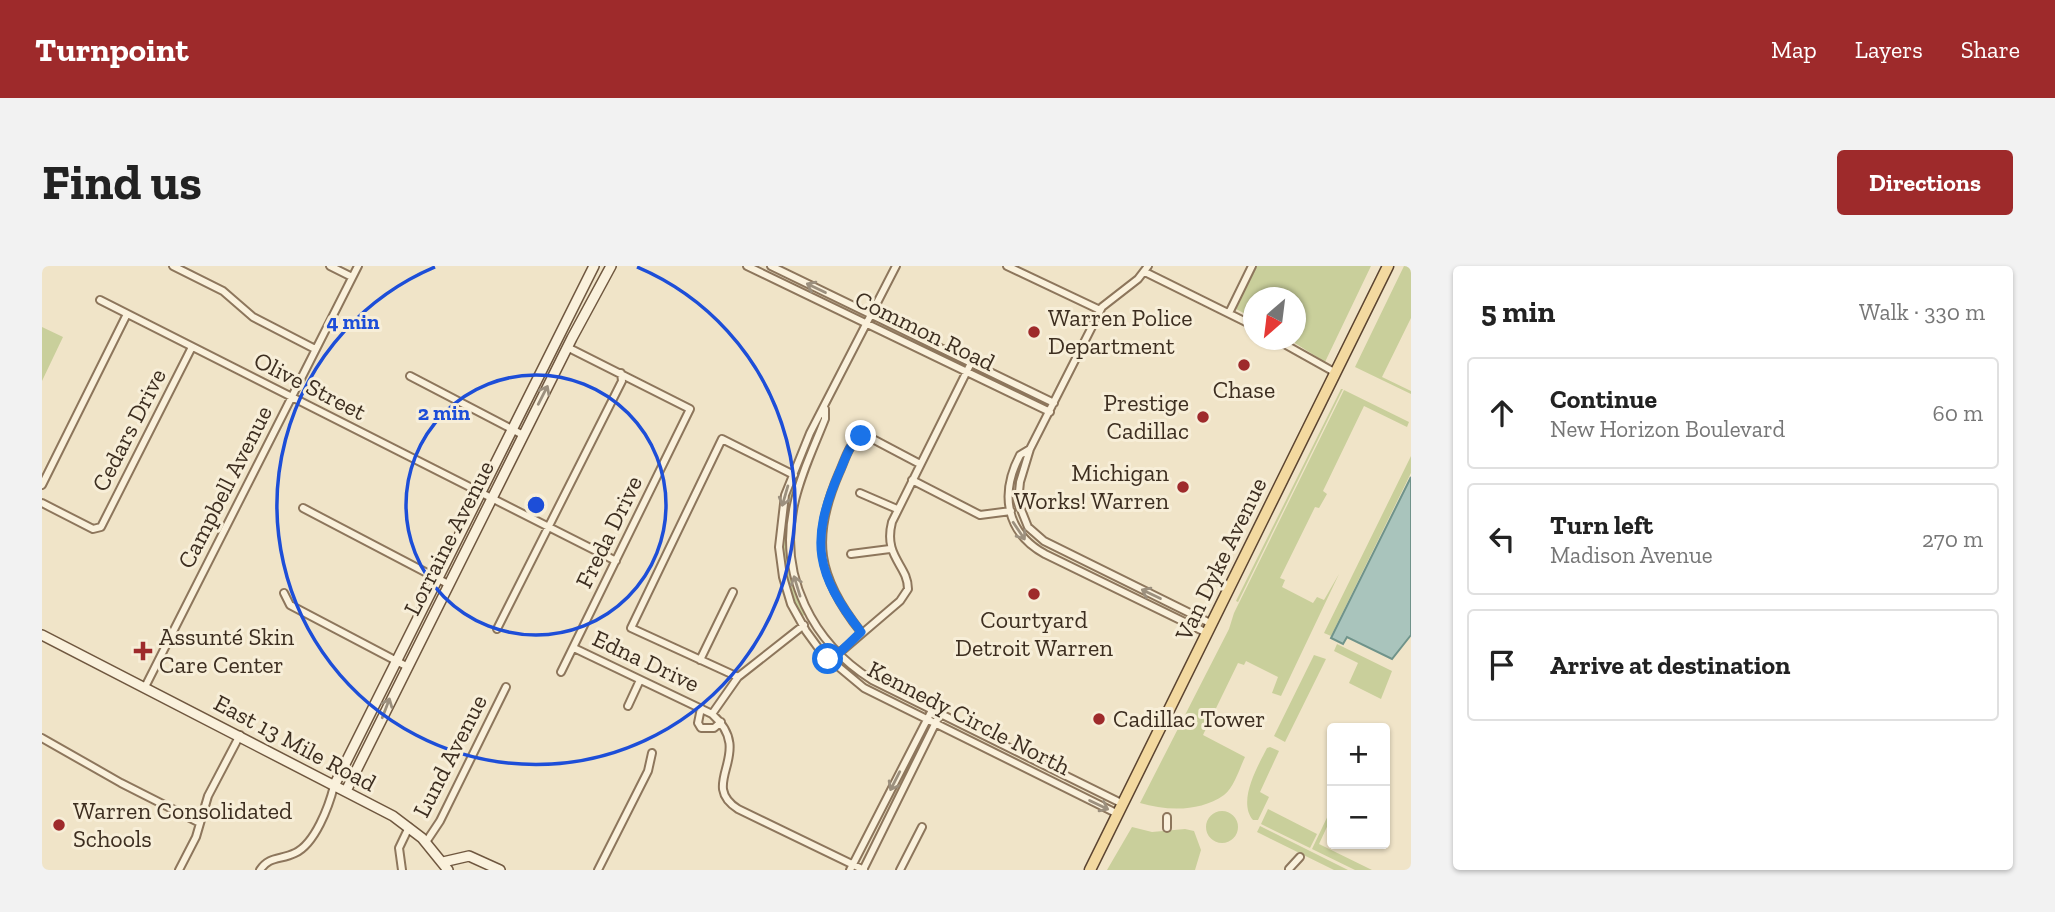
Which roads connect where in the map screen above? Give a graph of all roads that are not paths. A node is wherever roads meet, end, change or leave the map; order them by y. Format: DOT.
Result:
graph roads {
  1 [pos="173,266"];
  2 [pos="330,266"];
  3 [pos="358,266"];
  4 [pos="594,266"];
  5 [pos="611,266"];
  6 [pos="747,266"];
  7 [pos="771,266"];
  8 [pos="896,266"];
  9 [pos="1007,266"];
  10 [pos="1252,266"];
  11 [pos="1388,266"];
  12 [pos="1018,268"];
  13 [pos="1146,269"];
  14 [pos="352,277"];
  15 [pos="100,300"];
  16 [pos="575,304"];
  17 [pos="1100,310"];
  18 [pos="588,312"];
  19 [pos="1229,313"];
  20 [pos="127,314"];
  21 [pos="872,315"];
  22 [pos="1243,320"];
  23 [pos="867,324"];
  24 [pos="192,347"];
  25 [pos="567,347"];
  26 [pos="315,349"];
  27 [pos="1295,350"];
  28 [pos="971,363"];
  29 [pos="967,372"];
  30 [pos="621,373"];
  31 [pos="1336,373"];
  32 [pos="410,376"];
  33 [pos="291,398"];
  34 [pos="1054,403"];
  35 [pos="825,407"];
  36 [pos="1049,412"];
  37 [pos="518,432"];
  38 [pos="1030,449"];
  39 [pos="920,464"];
  40 [pos="793,475"];
  41 [pos="802,479"];
  42 [pos="912,480"];
  43 [pos="42,485"];
  44 [pos="860,493"];
  45 [pos="485,497"];
  46 [pos="42,503"];
  47 [pos="303,508"];
  48 [pos="897,509"];
  49 [pos="1020,510"];
  50 [pos="1009,511"];
  51 [pos="549,528"];
  52 [pos="890,549"];
  53 [pos="851,554"];
  54 [pos="615,561"];
  55 [pos="443,581"];
  56 [pos="733,592"];
  57 [pos="284,593"];
  58 [pos="812,620"];
  59 [pos="802,625"];
  60 [pos="497,629"];
  61 [pos="1210,629"];
  62 [pos="861,632"];
  63 [pos="42,635"];
  64 [pos="574,648"];
  65 [pos="838,654"];
  66 [pos="700,660"];
  67 [pos="402,663"];
  68 [pos="833,664"];
  69 [pos="561,672"];
  70 [pos="738,677"];
  71 [pos="640,680"];
  72 [pos="145,687"];
  73 [pos="506,687"];
  74 [pos="902,695"];
  75 [pos="897,705"];
  76 [pos="628,706"];
  77 [pos="701,708"];
  78 [pos="932,710"];
  79 [pos="712,713"];
  80 [pos="940,714"];
  81 [pos="926,720"];
  82 [pos="721,722"];
  83 [pos="366,723"];
  84 [pos="936,725"];
  85 [pos="377,728"];
  86 [pos="240,735"];
  87 [pos="42,738"];
  88 [pos="652,753"];
  89 [pos="1021,754"];
  90 [pos="1040,763"];
  91 [pos="1016,764"];
  92 [pos="1035,773"];
  93 [pos="334,786"];
  94 [pos="346,791"];
  95 [pos="332,796"];
  96 [pos="1121,809"];
  97 [pos="1167,817"];
  98 [pos="200,823"];
  99 [pos="409,827"];
  100 [pos="922,827"];
  101 [pos="1167,828"];
  102 [pos="426,842"];
  103 [pos="1300,857"];
  104 [pos="446,866"];
  105 [pos="852,867"];
  106 [pos="1289,869"];
  107 [pos="179,870"];
  108 [pos="260,870"];
  109 [pos="402,870"];
  110 [pos="500,870"];
  111 [pos="598,870"];
  112 [pos="863,870"];
  113 [pos="900,870"];
  114 [pos="1090,870"];
  1 -- 26 [label="street"];
  2 -- 14 [label="street"];
  3 -- 14 [label="street, Campbell Avenue"];
  4 -- 16 [label="street, Lorraine Avenue"];
  5 -- 18 [label="street, Lorraine Avenue"];
  6 -- 23 [label="street, Common Road"];
  21 -- 7 [label="street, Common Road, one-way"];
  8 -- 21 [label="street, Kennedy Circle North"];
  9 -- 12 [label="street"];
  10 -- 19 [label="street"];
  11 -- 31 [label="main road, Van Dyke Avenue"];
  12 -- 17 [label="street"];
  13 -- 17 [label="street"];
  13 -- 19 [label="street"];
  14 -- 26 [label="street, Campbell Avenue"];
  15 -- 20 [label="street, Olive Street"];
  16 -- 18 [label="street"];
  16 -- 37 [label="street, Lorraine Avenue"];
  17 -- 34 [label="street"];
  18 -- 25 [label="street, Lorraine Avenue"];
  19 -- 22 [label="street"];
  20 -- 24 [label="street, Olive Street"];
  20 -- 43 [label="street"];
  21 -- 23 [label="street, Kennedy Circle North"];
  21 -- 28 [label="street, Common Road"];
  23 -- 29 [label="street, Common Road"];
  23 -- 35 [label="street, Kennedy Circle North"];
  24 -- 33 [label="street, Olive Street"];
  24 -- 46 [label="street, Cedars Drive"];
  25 -- 30 [label="street"];
  37 -- 25 [label="street, Lorraine Avenue, one-way"];
  26 -- 33 [label="street, Campbell Avenue"];
  27 -- 31 [label="street"];
  28 -- 29 [label="street"];
  28 -- 34 [label="street, Common Road"];
  29 -- 36 [label="street, Common Road"];
  29 -- 39 [label="street"];
  30 -- 51 [label="street"];
  30 -- 54 [label="street, Freda Drive"];
  31 -- 61 [label="main road, Van Dyke Avenue"];
  32 -- 37 [label="street"];
  33 -- 45 [label="street, Olive Street"];
  33 -- 72 [label="street, Campbell Avenue"];
  34 -- 36 [label="street"];
  35 -- 40 [label="street, Kennedy Circle North"];
  35 -- 41 [label="street, Kennedy Circle North"];
  36 -- 38 [label="street"];
  37 -- 45 [label="street, Lorraine Avenue"];
  38 -- 49 [label="street"];
  38 -- 50 [label="street"];
  39 -- 42 [label="street"];
  39 -- 62 [label="street"];
  40 -- 41 [label="street"];
  40 -- 59 [label="street, Kennedy Circle North, one-way"];
  40 -- 66 [label="street"];
  58 -- 41 [label="street, Kennedy Circle North, one-way"];
  42 -- 48 [label="street"];
  42 -- 50 [label="street"];
  44 -- 48 [label="street"];
  45 -- 51 [label="street, Olive Street"];
  45 -- 55 [label="street, Lorraine Avenue"];
  47 -- 55 [label="street"];
  48 -- 52 [label="street"];
  49 -- 50 [label="street"];
  61 -- 49 [label="street, one-way"];
  50 -- 61 [label="street, one-way"];
  51 -- 54 [label="street, Olive Street"];
  51 -- 60 [label="street"];
  52 -- 53 [label="street"];
  52 -- 62 [label="street"];
  54 -- 64 [label="street, Freda Drive"];
  55 -- 67 [label="street, Lorraine Avenue"];
  56 -- 66 [label="street"];
  57 -- 67 [label="street"];
  58 -- 59 [label="street"];
  58 -- 65 [label="street, Kennedy Circle North"];
  59 -- 68 [label="street, Kennedy Circle North"];
  59 -- 70 [label="street"];
  61 -- 96 [label="main road, Van Dyke Avenue"];
  62 -- 65 [label="street"];
  63 -- 72 [label="street, East 13 Mile Road"];
  64 -- 69 [label="street, Freda Drive"];
  64 -- 71 [label="street, Edna Drive"];
  65 -- 68 [label="street"];
  65 -- 74 [label="street, Kennedy Circle North"];
  66 -- 70 [label="street"];
  67 -- 83 [label="street, Lorraine Avenue"];
  85 -- 67 [label="street, Lorraine Avenue, one-way"];
  68 -- 75 [label="street, Kennedy Circle North"];
  70 -- 79 [label="street"];
  71 -- 76 [label="street"];
  71 -- 77 [label="street, Edna Drive"];
  72 -- 86 [label="street, East 13 Mile Road"];
  73 -- 102 [label="street, Lund Avenue"];
  74 -- 75 [label="street"];
  74 -- 78 [label="street, Kennedy Circle North"];
  75 -- 81 [label="street, Kennedy Circle North"];
  77 -- 79 [label="street, Edna Drive"];
  77 -- 82 [label="street, Edna Drive"];
  78 -- 80 [label="street, Kennedy Circle North"];
  78 -- 81 [label="street"];
  79 -- 82 [label="street"];
  80 -- 84 [label="street"];
  80 -- 89 [label="street, Kennedy Circle North"];
  81 -- 84 [label="street, Kennedy Circle North"];
  81 -- 105 [label="street, one-way"];
  82 -- 105 [label="street"];
  83 -- 85 [label="street"];
  83 -- 93 [label="street, Lorraine Avenue"];
  84 -- 91 [label="street, Kennedy Circle North"];
  84 -- 112 [label="street"];
  85 -- 94 [label="street, Lorraine Avenue"];
  86 -- 93 [label="street, East 13 Mile Road"];
  86 -- 98 [label="street"];
  87 -- 98 [label="street"];
  88 -- 111 [label="street"];
  89 -- 90 [label="street, Kennedy Circle North"];
  89 -- 91 [label="street"];
  90 -- 92 [label="street"];
  90 -- 96 [label="street, Kennedy Circle North"];
  91 -- 92 [label="street, Kennedy Circle North"];
  92 -- 96 [label="street, Kennedy Circle North, one-way"];
  93 -- 94 [label="street, East 13 Mile Road"];
  93 -- 95 [label="street"];
  94 -- 95 [label="street"];
  94 -- 99 [label="street, East 13 Mile Road"];
  95 -- 108 [label="street"];
  96 -- 114 [label="main road, Van Dyke Avenue"];
  97 -- 101 [label="street"];
  98 -- 107 [label="street"];
  99 -- 102 [label="street, East 13 Mile Road"];
  99 -- 109 [label="street, Lund Avenue"];
  100 -- 113 [label="street"];
  102 -- 104 [label="street, East 13 Mile Road"];
  103 -- 106 [label="street"];
  104 -- 110 [label="street"];
  105 -- 112 [label="street"];
}
